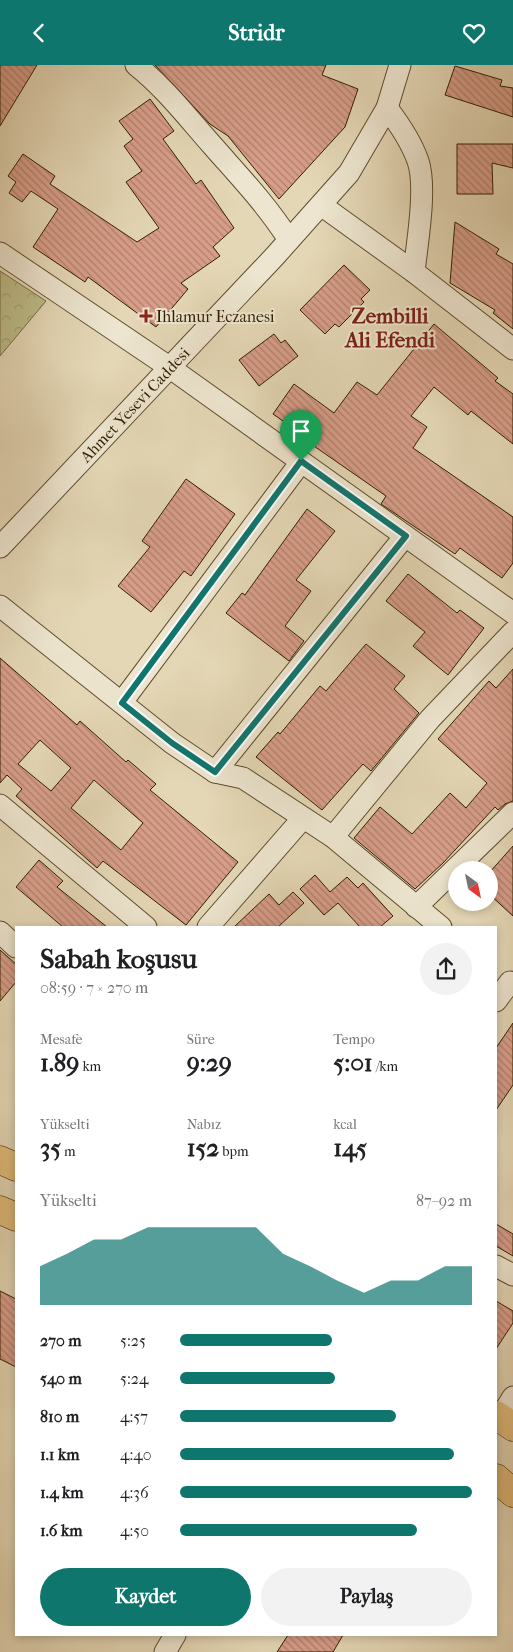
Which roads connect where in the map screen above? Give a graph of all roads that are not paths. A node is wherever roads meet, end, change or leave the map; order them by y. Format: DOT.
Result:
graph roads {
  1 [pos="136,65"];
  2 [pos="400,65"];
  3 [pos="387,108"];
  4 [pos="321,205"];
  5 [pos="289,240"];
  6 [pos="0,253"];
  7 [pos="414,272"];
  8 [pos="513,349"];
  9 [pos="169,367"];
  10 [pos="301,461"];
  11 [pos="406,536"];
  12 [pos="0,547"];
  13 [pos="0,606"];
  14 [pos="513,613"];
  15 [pos="513,631"];
  16 [pos="122,703"];
  17 [pos="215,772"];
  18 [pos="0,805"];
  19 [pos="513,813"];
  20 [pos="303,818"];
  21 [pos="333,837"];
  22 [pos="416,907"];
  23 [pos="145,926"];
  24 [pos="209,926"];
  25 [pos="440,926"];
  26 [pos="0,932"];
  27 [pos="15,946"];
  28 [pos="506,980"];
  29 [pos="497,999"];
  30 [pos="0,1210"];
  31 [pos="15,1217"];
  32 [pos="497,1267"];
  33 [pos="513,1275"];
  34 [pos="497,1479"];
  35 [pos="513,1493"];
  36 [pos="174,1636"];
  37 [pos="165,1652"];
  1 -- 5 [label="street"];
  2 -- 3 [label="street, Ahmet Yesevi Caddesi"];
  3 -- 4 [label="street, Ahmet Yesevi Caddesi"];
  3 -- 7 [label="street"];
  4 -- 5 [label="street, Ahmet Yesevi Caddesi"];
  4 -- 7 [label="street"];
  5 -- 9 [label="street, Ahmet Yesevi Caddesi"];
  6 -- 9 [label="street"];
  7 -- 8 [label="street"];
  9 -- 10 [label="street"];
  9 -- 12 [label="street, Ahmet Yesevi Caddesi"];
  10 -- 11 [label="street"];
  10 -- 16 [label="street"];
  11 -- 14 [label="street"];
  11 -- 17 [label="street"];
  13 -- 16 [label="street"];
  15 -- 21 [label="street"];
  16 -- 17 [label="street"];
  17 -- 20 [label="street"];
  18 -- 23 [label="street"];
  19 -- 22 [label="street"];
  20 -- 21 [label="street"];
  20 -- 24 [label="street"];
  21 -- 22 [label="street"];
  22 -- 25 [label="street"];
  26 -- 27 [label="street"];
  28 -- 29 [label="street"];
  30 -- 31 [label="main road"];
  32 -- 33 [label="street"];
  34 -- 35 [label="main road"];
  36 -- 37 [label="street"];
}
